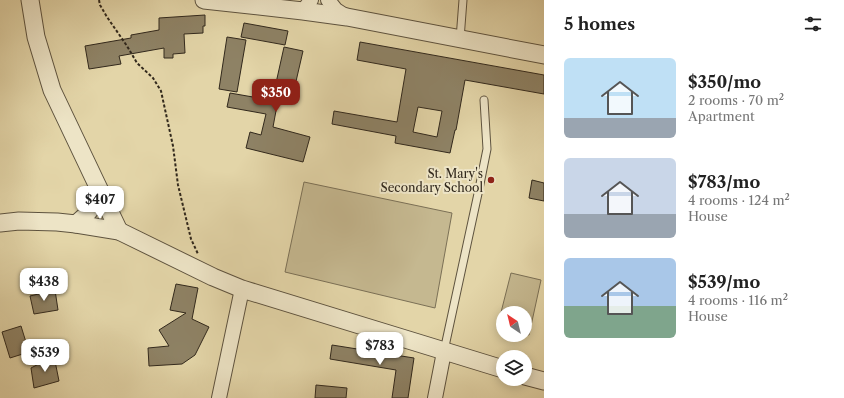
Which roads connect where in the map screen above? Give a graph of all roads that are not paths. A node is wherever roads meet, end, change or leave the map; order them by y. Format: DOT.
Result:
graph roads {
  1 [pos="30,0"];
  2 [pos="204,0"];
  3 [pos="328,0"];
  4 [pos="463,0"];
  5 [pos="307,5"];
  6 [pos="347,17"];
  7 [pos="460,39"];
  8 [pos="544,54"];
  9 [pos="484,100"];
  10 [pos="102,195"];
  11 [pos="0,223"];
  12 [pos="76,224"];
  13 [pos="119,231"];
  14 [pos="242,290"];
  15 [pos="444,352"];
  16 [pos="496,367"];
  17 [pos="532,378"];
  18 [pos="544,381"];
  19 [pos="219,398"];
  20 [pos="435,398"];
  1 -- 10 [label="street"];
  2 -- 5 [label="street"];
  3 -- 6 [label="street"];
  4 -- 7 [label="lane"];
  5 -- 6 [label="street"];
  6 -- 7 [label="street"];
  7 -- 8 [label="street"];
  9 -- 15 [label="lane"];
  10 -- 12 [label="street"];
  10 -- 13 [label="street"];
  11 -- 12 [label="street"];
  12 -- 13 [label="street"];
  13 -- 14 [label="street"];
  14 -- 15 [label="street"];
  14 -- 19 [label="street"];
  15 -- 16 [label="street"];
  15 -- 20 [label="street"];
  17 -- 18 [label="street"];
}
